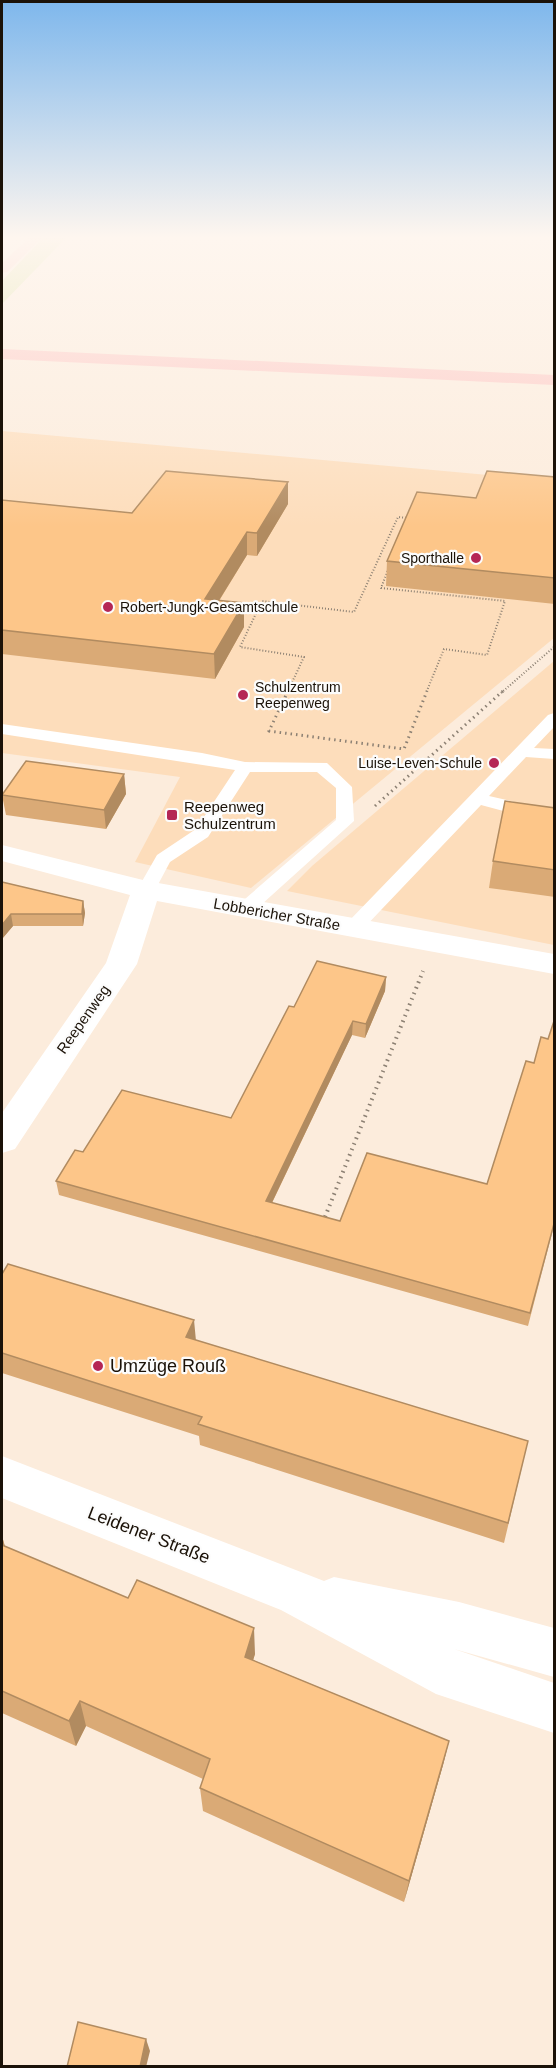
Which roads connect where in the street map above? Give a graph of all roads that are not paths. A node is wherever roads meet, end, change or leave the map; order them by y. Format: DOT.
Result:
graph roads {
  1 [pos="2,348"];
  2 [pos="2,354"];
  3 [pos="18,354"];
  4 [pos="555,380"];
  5 [pos="555,718"];
  6 [pos="2,729"];
  7 [pos="520,752"];
  8 [pos="555,754"];
  9 [pos="245,767"];
  10 [pos="479,799"];
  11 [pos="555,816"];
  12 [pos="2,853"];
  13 [pos="146,890"];
  14 [pos="245,909"];
  15 [pos="354,927"];
  16 [pos="555,964"];
  17 [pos="2,1140"];
  18 [pos="2,1477"];
  19 [pos="297,1593"];
  20 [pos="555,1652"];
  21 [pos="555,1708"];
  1 -- 3 [label="main road"];
  2 -- 3 [label="main road"];
  3 -- 4 [label="main road"];
  5 -- 7 [label="lane"];
  6 -- 9 [label="lane"];
  7 -- 8 [label="lane"];
  7 -- 10 [label="lane"];
  9 -- 13 [label="lane"];
  9 -- 14 [label="lane"];
  10 -- 11 [label="lane"];
  10 -- 15 [label="lane"];
  12 -- 13 [label="street, Lobbericher Straße"];
  13 -- 14 [label="street, Lobbericher Straße"];
  13 -- 17 [label="street, Reepenweg"];
  14 -- 15 [label="street, Lobbericher Straße"];
  15 -- 16 [label="street, Lobbericher Straße"];
  18 -- 19 [label="street, Leidener Straße"];
  19 -- 20 [label="street, Leidener Straße"];
  19 -- 21 [label="street, Leidener Straße"];
}
